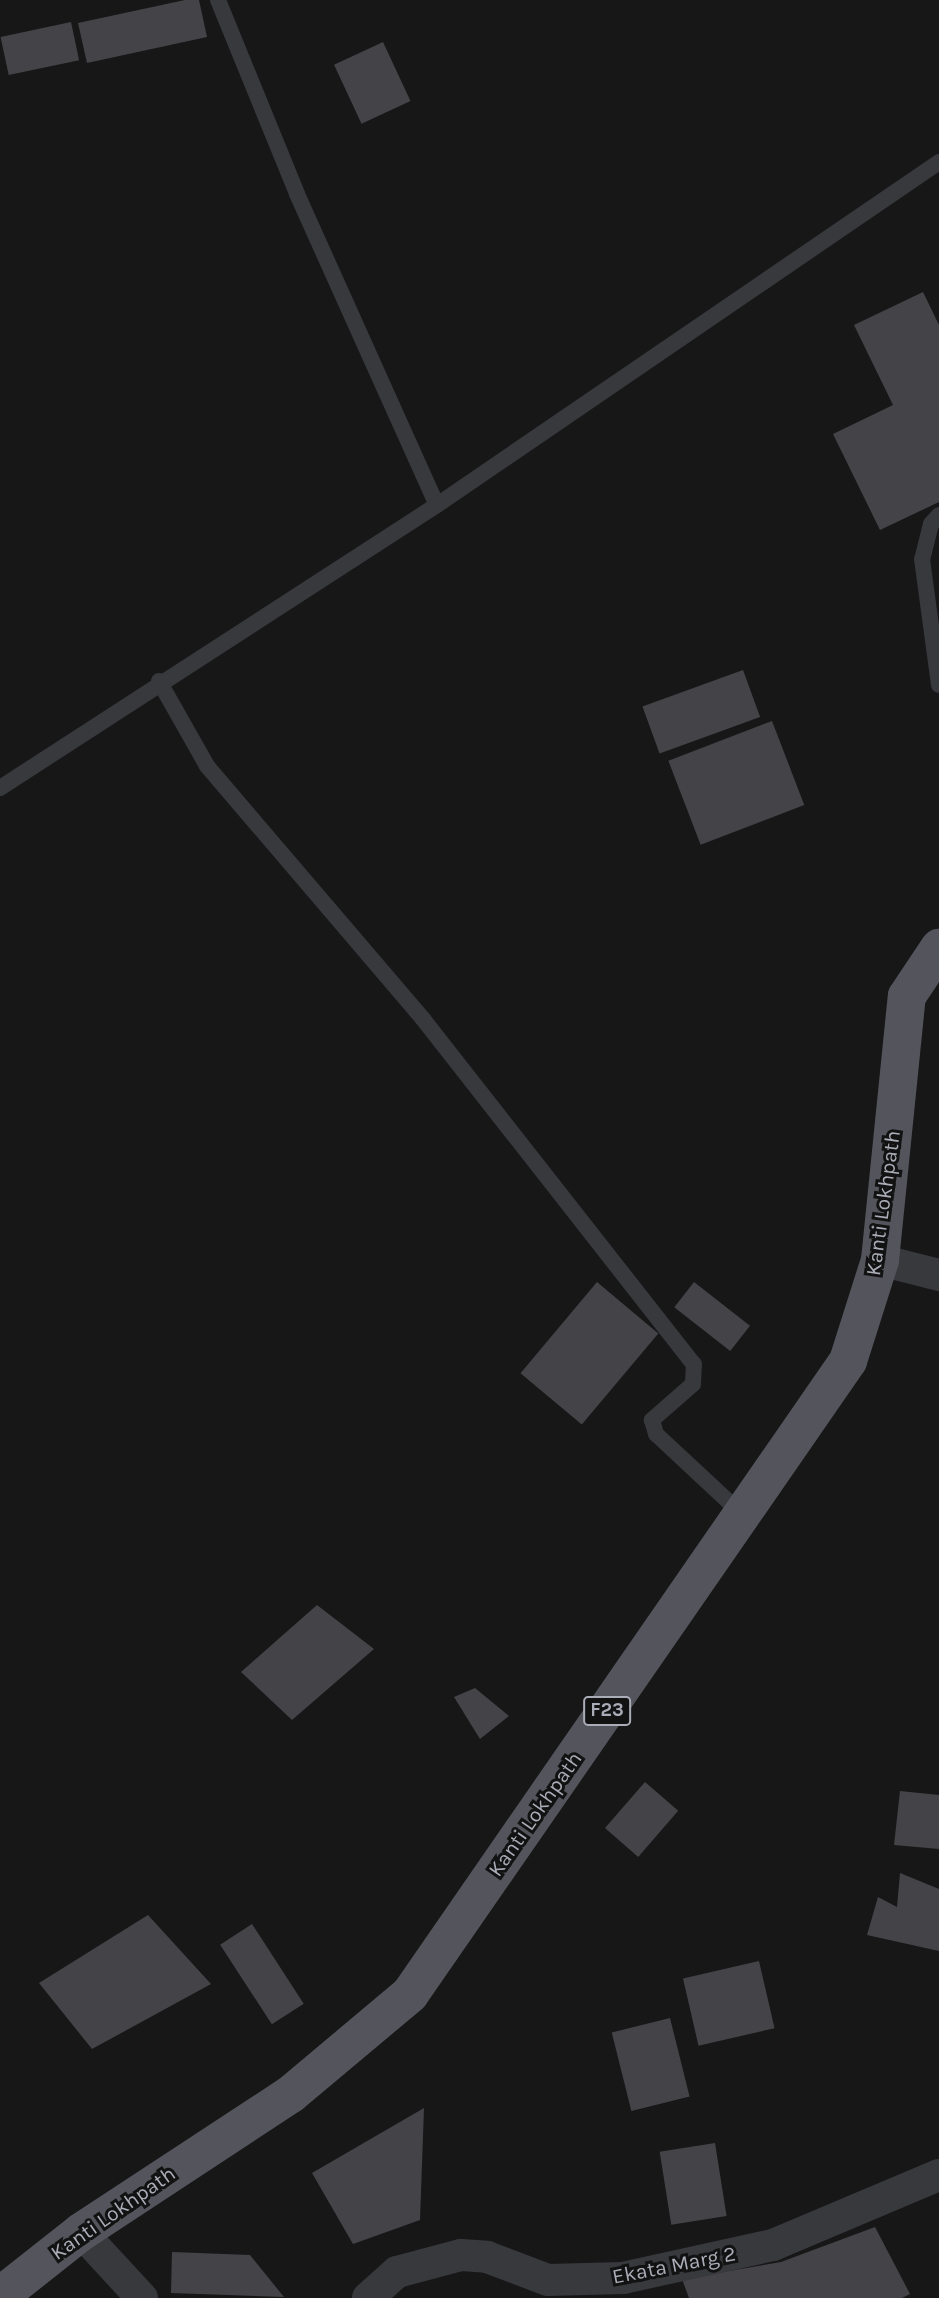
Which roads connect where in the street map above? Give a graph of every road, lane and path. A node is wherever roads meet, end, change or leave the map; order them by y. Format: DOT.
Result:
graph roads {
  1 [pos="218,0"];
  2 [pos="939,162"];
  3 [pos="437,506"];
  4 [pos="939,515"];
  5 [pos="159,681"];
  6 [pos="939,685"];
  7 [pos="0,788"];
  8 [pos="939,947"];
  9 [pos="880,1260"];
  10 [pos="939,1275"];
  11 [pos="743,1515"];
  12 [pos="939,2175"];
  13 [pos="81,2231"];
  14 [pos="0,2296"];
  15 [pos="142,2298"];
  16 [pos="368,2298"];
  1 -- 3 [label="lane"];
  2 -- 3 [label="lane"];
  3 -- 5 [label="lane"];
  4 -- 6 [label="lane"];
  5 -- 7 [label="lane"];
  5 -- 11 [label="lane"];
  8 -- 9 [label="main road, Kanti Lokhpath / F23"];
  9 -- 10 [label="street"];
  9 -- 11 [label="main road, Kanti Lokhpath / F23"];
  11 -- 13 [label="main road, Kanti Lokhpath / F23"];
  12 -- 16 [label="street, Ekata Marg 2"];
  13 -- 14 [label="main road, Kanti Lokhpath / F23"];
  13 -- 15 [label="street"];
}
